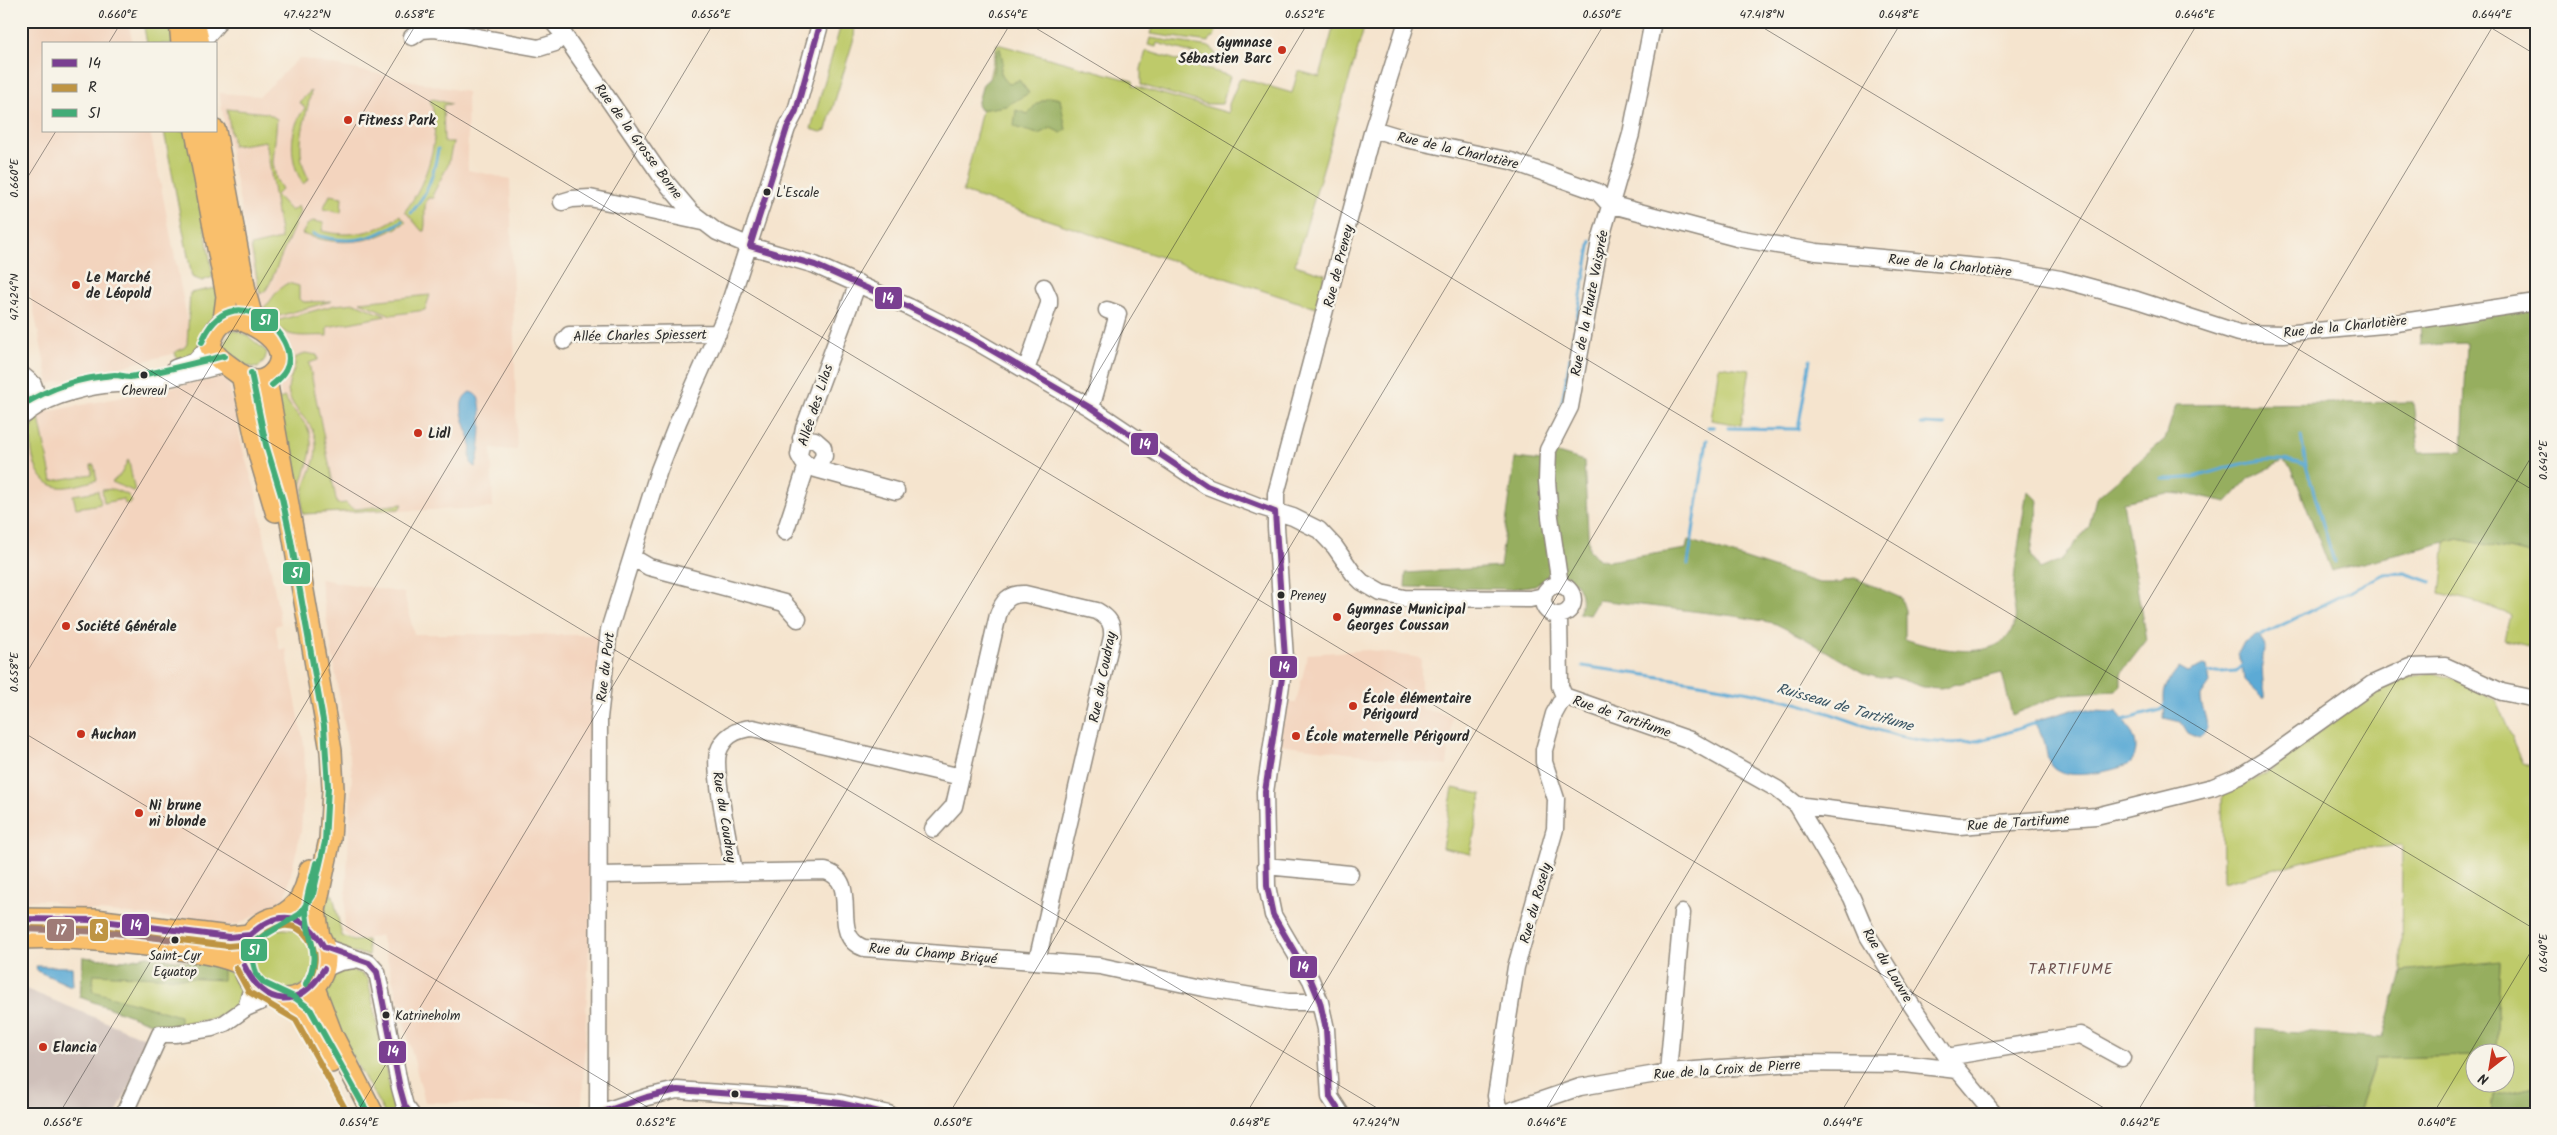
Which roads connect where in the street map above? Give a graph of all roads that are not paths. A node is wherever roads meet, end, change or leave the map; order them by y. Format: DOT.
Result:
graph roads {
  1 [pos="180,21"];
  2 [pos="194,21"];
  3 [pos="217,21"];
  4 [pos="552,21"];
  5 [pos="813,21"];
  6 [pos="821,21"];
  7 [pos="1407,21"];
  8 [pos="1653,21"];
  9 [pos="564,35"];
  10 [pos="412,37"];
  11 [pos="182,42"];
  12 [pos="199,42"];
  13 [pos="201,42"];
  14 [pos="788,128"];
  15 [pos="1373,129"];
  16 [pos="196,132"];
  17 [pos="215,132"];
  18 [pos="562,202"];
  19 [pos="1609,204"];
  20 [pos="702,222"];
  21 [pos="750,246"];
  22 [pos="858,283"];
  23 [pos="1044,287"];
  24 [pos="2536,302"];
  25 [pos="1107,310"];
  26 [pos="224,320"];
  27 [pos="254,326"];
  28 [pos="718,333"];
  29 [pos="564,341"];
  30 [pos="210,345"];
  31 [pos="234,370"];
  32 [pos="1026,370"];
  33 [pos="26,376"];
  34 [pos="266,379"];
  35 [pos="116,384"];
  36 [pos="67,393"];
  37 [pos="1090,408"];
  38 [pos="26,413"];
  39 [pos="801,438"];
  40 [pos="812,467"];
  41 [pos="896,491"];
  42 [pos="1275,512"];
  43 [pos="785,532"];
  44 [pos="632,557"];
  45 [pos="1560,585"];
  46 [pos="1544,596"];
  47 [pos="1559,615"];
  48 [pos="798,619"];
  49 [pos="1564,696"];
  50 [pos="2536,699"];
  51 [pos="961,777"];
  52 [pos="1797,806"];
  53 [pos="934,828"];
  54 [pos="1266,866"];
  55 [pos="734,871"];
  56 [pos="1350,874"];
  57 [pos="599,875"];
  58 [pos="1682,913"];
  59 [pos="279,917"];
  60 [pos="21,919"];
  61 [pos="250,935"];
  62 [pos="21,938"];
  63 [pos="322,942"];
  64 [pos="354,960"];
  65 [pos="1037,962"];
  66 [pos="244,965"];
  67 [pos="319,978"];
  68 [pos="253,984"];
  69 [pos="277,998"];
  70 [pos="1320,1002"];
  71 [pos="246,1008"];
  72 [pos="1947,1057"];
  73 [pos="2122,1058"];
  74 [pos="1958,1070"];
  75 [pos="1668,1072"];
  76 [pos="124,1114"];
  77 [pos="358,1114"];
  78 [pos="373,1114"];
  79 [pos="411,1114"];
  80 [pos="597,1114"];
  81 [pos="889,1114"];
  82 [pos="1341,1114"];
  83 [pos="1500,1114"];
  84 [pos="1994,1114"];
  1 -- 11 [label="main road"];
  2 -- 12 [label="main road"];
  3 -- 13 [label="street"];
  4 -- 9 [label="street, Rue de la Grosse Borne"];
  5 -- 14 [label="street"];
  6 -- 14 [label="street"];
  7 -- 15 [label="street, Rue de Preney"];
  8 -- 19 [label="street, Rue de la Haute Vaisprée"];
  9 -- 10 [label="street"];
  9 -- 20 [label="street, Rue de la Grosse Borne"];
  14 -- 21 [label="street, Rue du Port"];
  15 -- 19 [label="street, Rue de la Charlotière"];
  15 -- 42 [label="street, Rue de Preney"];
  16 -- 26 [label="main road"];
  17 -- 27 [label="main road"];
  18 -- 20 [label="street"];
  19 -- 24 [label="street, Rue de la Charlotière"];
  19 -- 45 [label="street, Rue de la Haute Vaisprée"];
  20 -- 21 [label="street, Rue de la Grosse Borne"];
  21 -- 22 [label="street, Rue de la Grosse Borne"];
  21 -- 28 [label="street, Rue du Port"];
  22 -- 32 [label="street, Rue de la Grosse Borne"];
  22 -- 39 [label="street, Allée des Lilas"];
  23 -- 32 [label="street"];
  25 -- 37 [label="street"];
  26 -- 27 [label="main road"];
  26 -- 30 [label="main road"];
  27 -- 34 [label="main road"];
  28 -- 29 [label="street, Allée Charles Spiessert"];
  28 -- 44 [label="street, Rue du Port"];
  30 -- 31 [label="main road"];
  30 -- 35 [label="street"];
  31 -- 34 [label="main road"];
  31 -- 35 [label="street"];
  31 -- 59 [label="main road"];
  32 -- 37 [label="street, Rue de la Grosse Borne"];
  33 -- 36 [label="street"];
  33 -- 38 [label="street"];
  34 -- 63 [label="main road"];
  35 -- 36 [label="street"];
  36 -- 38 [label="street"];
  37 -- 42 [label="street, Rue de la Grosse Borne"];
  39 -- 40 [label="street, Allée des Lilas"];
  39 -- 40 [label="street"];
  40 -- 41 [label="street"];
  40 -- 43 [label="street"];
  42 -- 46 [label="street"];
  42 -- 54 [label="street, Rue de Preney"];
  44 -- 48 [label="street"];
  44 -- 57 [label="street, Rue du Port"];
  45 -- 46 [label="street"];
  45 -- 47 [label="street"];
  46 -- 47 [label="street"];
  47 -- 49 [label="street, Rue de Tartifume"];
  49 -- 52 [label="street, Rue de Tartifume"];
  49 -- 83 [label="street, Rue du Rosely"];
  50 -- 52 [label="street, Rue de Tartifume"];
  51 -- 53 [label="street, Rue du Coudray"];
  51 -- 55 [label="street, Rue du Coudray"];
  51 -- 65 [label="street, Rue du Coudray"];
  52 -- 72 [label="street, Rue du Louvre"];
  54 -- 56 [label="street"];
  54 -- 70 [label="street, Rue de Preney"];
  55 -- 57 [label="street, Rue du Champ Briqué"];
  55 -- 65 [label="street, Rue du Champ Briqué"];
  57 -- 80 [label="street, Rue du Port"];
  58 -- 75 [label="street"];
  59 -- 61 [label="main road"];
  59 -- 63 [label="main road"];
  60 -- 61 [label="main road"];
  61 -- 66 [label="main road"];
  62 -- 66 [label="main road"];
  63 -- 64 [label="street"];
  63 -- 67 [label="main road"];
  64 -- 67 [label="street"];
  64 -- 79 [label="street"];
  65 -- 70 [label="street, Rue du Champ Briqué"];
  66 -- 68 [label="main road"];
  67 -- 69 [label="main road"];
  67 -- 78 [label="main road"];
  68 -- 69 [label="main road"];
  68 -- 71 [label="street"];
  69 -- 71 [label="street"];
  69 -- 77 [label="main road"];
  70 -- 82 [label="street, Rue de Preney"];
  71 -- 76 [label="street"];
  72 -- 73 [label="street"];
  72 -- 74 [label="street, Rue du Louvre"];
  74 -- 75 [label="street, Rue de la Croix de Pierre"];
  74 -- 84 [label="street, Rue du Louvre"];
  75 -- 83 [label="street, Rue de la Croix de Pierre"];
  80 -- 81 [label="street"];
}
